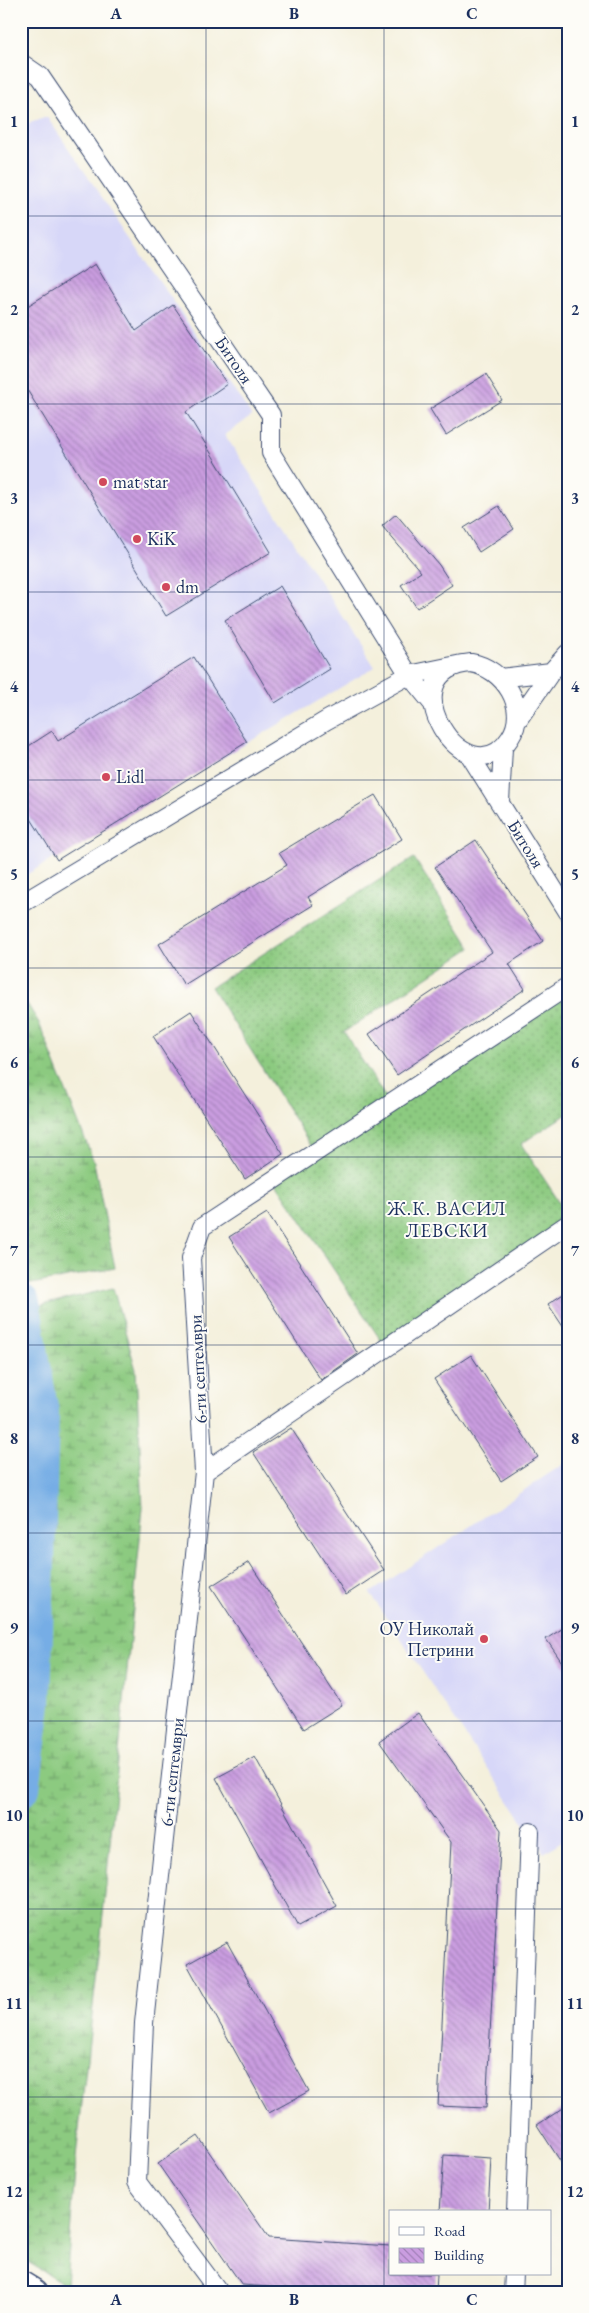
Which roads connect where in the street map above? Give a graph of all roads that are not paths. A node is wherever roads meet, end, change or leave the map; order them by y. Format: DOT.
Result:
graph roads {
  1 [pos="21,62"];
  2 [pos="568,653"];
  3 [pos="462,664"];
  4 [pos="551,672"];
  5 [pos="409,676"];
  6 [pos="500,678"];
  7 [pos="432,703"];
  8 [pos="517,721"];
  9 [pos="503,748"];
  10 [pos="468,754"];
  11 [pos="500,802"];
  12 [pos="21,904"];
  13 [pos="568,912"];
  14 [pos="568,986"];
  15 [pos="568,1224"];
  16 [pos="204,1472"];
  17 [pos="530,1832"];
  18 [pos="516,2210"];
  19 [pos="514,2276"];
  20 [pos="21,2284"];
  21 [pos="34,2292"];
  22 [pos="219,2292"];
  23 [pos="513,2292"];
  1 -- 5 [label="street, Битоля"];
  2 -- 4 [label="street"];
  3 -- 5 [label="street"];
  3 -- 6 [label="street"];
  3 -- 7 [label="street"];
  4 -- 6 [label="street"];
  4 -- 8 [label="street"];
  5 -- 7 [label="street, Битоля"];
  5 -- 12 [label="street"];
  6 -- 8 [label="street"];
  7 -- 10 [label="street"];
  8 -- 9 [label="street"];
  9 -- 10 [label="street"];
  9 -- 11 [label="street, Битоля"];
  10 -- 11 [label="street, Битоля"];
  11 -- 13 [label="street, Битоля"];
  14 -- 16 [label="street, 6-ти септември"];
  15 -- 16 [label="street"];
  16 -- 22 [label="street, 6-ти септември"];
  17 -- 18 [label="street"];
  19 -- 23 [label="street"];
  20 -- 21 [label="street"];
}
